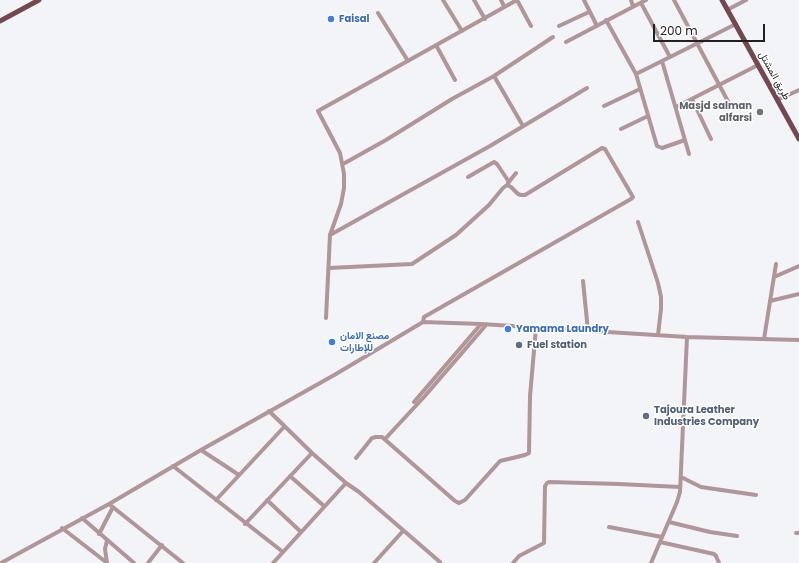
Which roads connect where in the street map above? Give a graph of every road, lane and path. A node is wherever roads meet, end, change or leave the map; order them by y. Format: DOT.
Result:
graph roads {
  1 [pos="40,0"];
  2 [pos="443,0"];
  3 [pos="474,0"];
  4 [pos="501,0"];
  5 [pos="517,0"];
  6 [pos="584,0"];
  7 [pos="631,0"];
  8 [pos="646,0"];
  9 [pos="674,0"];
  10 [pos="722,0"];
  11 [pos="746,0"];
  12 [pos="641,3"];
  13 [pos="504,6"];
  14 [pos="634,6"];
  15 [pos="727,10"];
  16 [pos="589,12"];
  17 [pos="378,13"];
  18 [pos="485,19"];
  19 [pos="606,20"];
  20 [pos="0,21"];
  21 [pos="736,24"];
  22 [pos="531,26"];
  23 [pos="559,26"];
  24 [pos="596,26"];
  25 [pos="462,31"];
  26 [pos="553,37"];
  27 [pos="566,42"];
  28 [pos="696,44"];
  29 [pos="436,45"];
  30 [pos="670,57"];
  31 [pos="408,61"];
  32 [pos="662,61"];
  33 [pos="758,65"];
  34 [pos="636,74"];
  35 [pos="494,76"];
  36 [pos="454,80"];
  37 [pos="718,85"];
  38 [pos="587,88"];
  39 [pos="640,89"];
  40 [pos="799,90"];
  41 [pos="692,99"];
  42 [pos="778,100"];
  43 [pos="604,106"];
  44 [pos="676,107"];
  45 [pos="730,107"];
  46 [pos="648,116"];
  47 [pos="524,126"];
  48 [pos="621,129"];
  49 [pos="711,139"];
  50 [pos="799,139"];
  51 [pos="685,140"];
  52 [pos="689,154"];
  53 [pos="343,164"];
  54 [pos="516,173"];
  55 [pos="468,177"];
  56 [pos="508,184"];
  57 [pos="638,222"];
  58 [pos="330,235"];
  59 [pos="776,264"];
  60 [pos="799,266"];
  61 [pos="329,268"];
  62 [pos="774,277"];
  63 [pos="583,281"];
  64 [pos="799,294"];
  65 [pos="770,301"];
  66 [pos="326,318"];
  67 [pos="423,322"];
  68 [pos="484,325"];
  69 [pos="536,328"];
  70 [pos="588,331"];
  71 [pos="658,334"];
  72 [pos="687,337"];
  73 [pos="764,339"];
  74 [pos="799,340"];
  75 [pos="414,402"];
  76 [pos="269,411"];
  77 [pos="284,427"];
  78 [pos="385,439"];
  79 [pos="201,450"];
  80 [pos="312,453"];
  81 [pos="356,458"];
  82 [pos="173,466"];
  83 [pos="239,475"];
  84 [pos="290,476"];
  85 [pos="681,477"];
  86 [pos="346,483"];
  87 [pos="680,487"];
  88 [pos="756,495"];
  89 [pos="216,500"];
  90 [pos="267,500"];
  91 [pos="111,505"];
  92 [pos="324,506"];
  93 [pos="82,518"];
  94 [pos="669,522"];
  95 [pos="245,524"];
  96 [pos="609,527"];
  97 [pos="62,528"];
  98 [pos="403,531"];
  99 [pos="301,532"];
  100 [pos="99,534"];
  101 [pos="737,536"];
  102 [pos="662,537"];
  103 [pos="107,540"];
  104 [pos="660,542"];
  105 [pos="162,545"];
  106 [pos="283,552"];
  107 [pos="440,562"];
  108 [pos="1,563"];
  109 [pos="106,563"];
  110 [pos="134,563"];
  111 [pos="148,563"];
  112 [pos="183,563"];
  113 [pos="274,563"];
  114 [pos="374,563"];
  115 [pos="513,563"];
  116 [pos="651,563"];
  117 [pos="719,563"];
  1 -- 20 [label="main road"];
  2 -- 25 [label="street"];
  3 -- 18 [label="street"];
  4 -- 13 [label="street"];
  5 -- 13 [label="street"];
  5 -- 22 [label="street"];
  6 -- 16 [label="street"];
  7 -- 14 [label="street"];
  8 -- 12 [label="street"];
  9 -- 28 [label="street"];
  10 -- 15 [label="main road, طريق المشتل"];
  11 -- 15 [label="street"];
  12 -- 14 [label="street"];
  12 -- 30 [label="street"];
  13 -- 18 [label="street"];
  14 -- 19 [label="street"];
  15 -- 21 [label="main road, طريق المشتل"];
  16 -- 23 [label="street"];
  16 -- 24 [label="street"];
  17 -- 31 [label="street"];
  18 -- 25 [label="street"];
  19 -- 24 [label="street"];
  19 -- 34 [label="street"];
  21 -- 28 [label="street"];
  21 -- 33 [label="main road, طريق المشتل"];
  24 -- 27 [label="street"];
  25 -- 29 [label="street"];
  26 -- 35 [label="street"];
  28 -- 30 [label="street"];
  28 -- 37 [label="street"];
  29 -- 31 [label="street"];
  29 -- 36 [label="street"];
  30 -- 32 [label="street"];
  31 -- 53 [label="street"];
  32 -- 34 [label="street"];
  32 -- 44 [label="street"];
  33 -- 37 [label="street"];
  33 -- 42 [label="main road, طريق المشتل"];
  34 -- 39 [label="street"];
  35 -- 47 [label="street"];
  35 -- 53 [label="street"];
  37 -- 41 [label="street"];
  37 -- 45 [label="street"];
  38 -- 47 [label="street"];
  39 -- 43 [label="street"];
  39 -- 46 [label="street"];
  40 -- 42 [label="street"];
  41 -- 44 [label="street"];
  41 -- 49 [label="street"];
  42 -- 50 [label="main road, طريق المشتل"];
  44 -- 51 [label="street"];
  46 -- 48 [label="street"];
  46 -- 51 [label="street"];
  47 -- 58 [label="street"];
  51 -- 52 [label="street"];
  53 -- 58 [label="street"];
  54 -- 56 [label="street"];
  55 -- 56 [label="street"];
  56 -- 61 [label="street"];
  56 -- 67 [label="street"];
  57 -- 71 [label="street"];
  58 -- 61 [label="street"];
  59 -- 62 [label="street"];
  60 -- 62 [label="street"];
  61 -- 66 [label="street"];
  62 -- 65 [label="street"];
  63 -- 70 [label="street"];
  64 -- 65 [label="street"];
  65 -- 73 [label="street"];
  67 -- 68 [label="street"];
  67 -- 76 [label="street"];
  68 -- 69 [label="street"];
  68 -- 75 [label="street"];
  68 -- 78 [label="street"];
  69 -- 70 [label="street"];
  69 -- 78 [label="street"];
  70 -- 71 [label="street"];
  71 -- 72 [label="street"];
  72 -- 73 [label="street"];
  72 -- 85 [label="street"];
  73 -- 74 [label="street"];
  76 -- 77 [label="street"];
  76 -- 79 [label="street"];
  77 -- 80 [label="street"];
  77 -- 83 [label="street"];
  78 -- 81 [label="street"];
  79 -- 82 [label="street"];
  79 -- 83 [label="street"];
  80 -- 84 [label="street"];
  80 -- 86 [label="street"];
  82 -- 89 [label="street"];
  82 -- 91 [label="street"];
  83 -- 89 [label="street"];
  84 -- 90 [label="street"];
  84 -- 92 [label="street"];
  85 -- 87 [label="street"];
  85 -- 88 [label="street"];
  86 -- 92 [label="street"];
  86 -- 98 [label="street"];
  87 -- 94 [label="street"];
  87 -- 115 [label="street"];
  89 -- 95 [label="street"];
  90 -- 95 [label="street"];
  90 -- 99 [label="street"];
  91 -- 93 [label="street"];
  91 -- 100 [label="street"];
  91 -- 105 [label="street"];
  92 -- 99 [label="street"];
  93 -- 97 [label="street"];
  93 -- 100 [label="street"];
  94 -- 101 [label="street"];
  94 -- 102 [label="street"];
  95 -- 106 [label="street"];
  96 -- 102 [label="street"];
  97 -- 108 [label="street"];
  97 -- 109 [label="street"];
  98 -- 107 [label="street"];
  98 -- 114 [label="street"];
  99 -- 106 [label="street"];
  100 -- 103 [label="street"];
  102 -- 104 [label="street"];
  103 -- 109 [label="street"];
  103 -- 110 [label="street"];
  104 -- 116 [label="street"];
  104 -- 117 [label="street"];
  105 -- 111 [label="street"];
  105 -- 112 [label="street"];
  106 -- 113 [label="street"];
}
